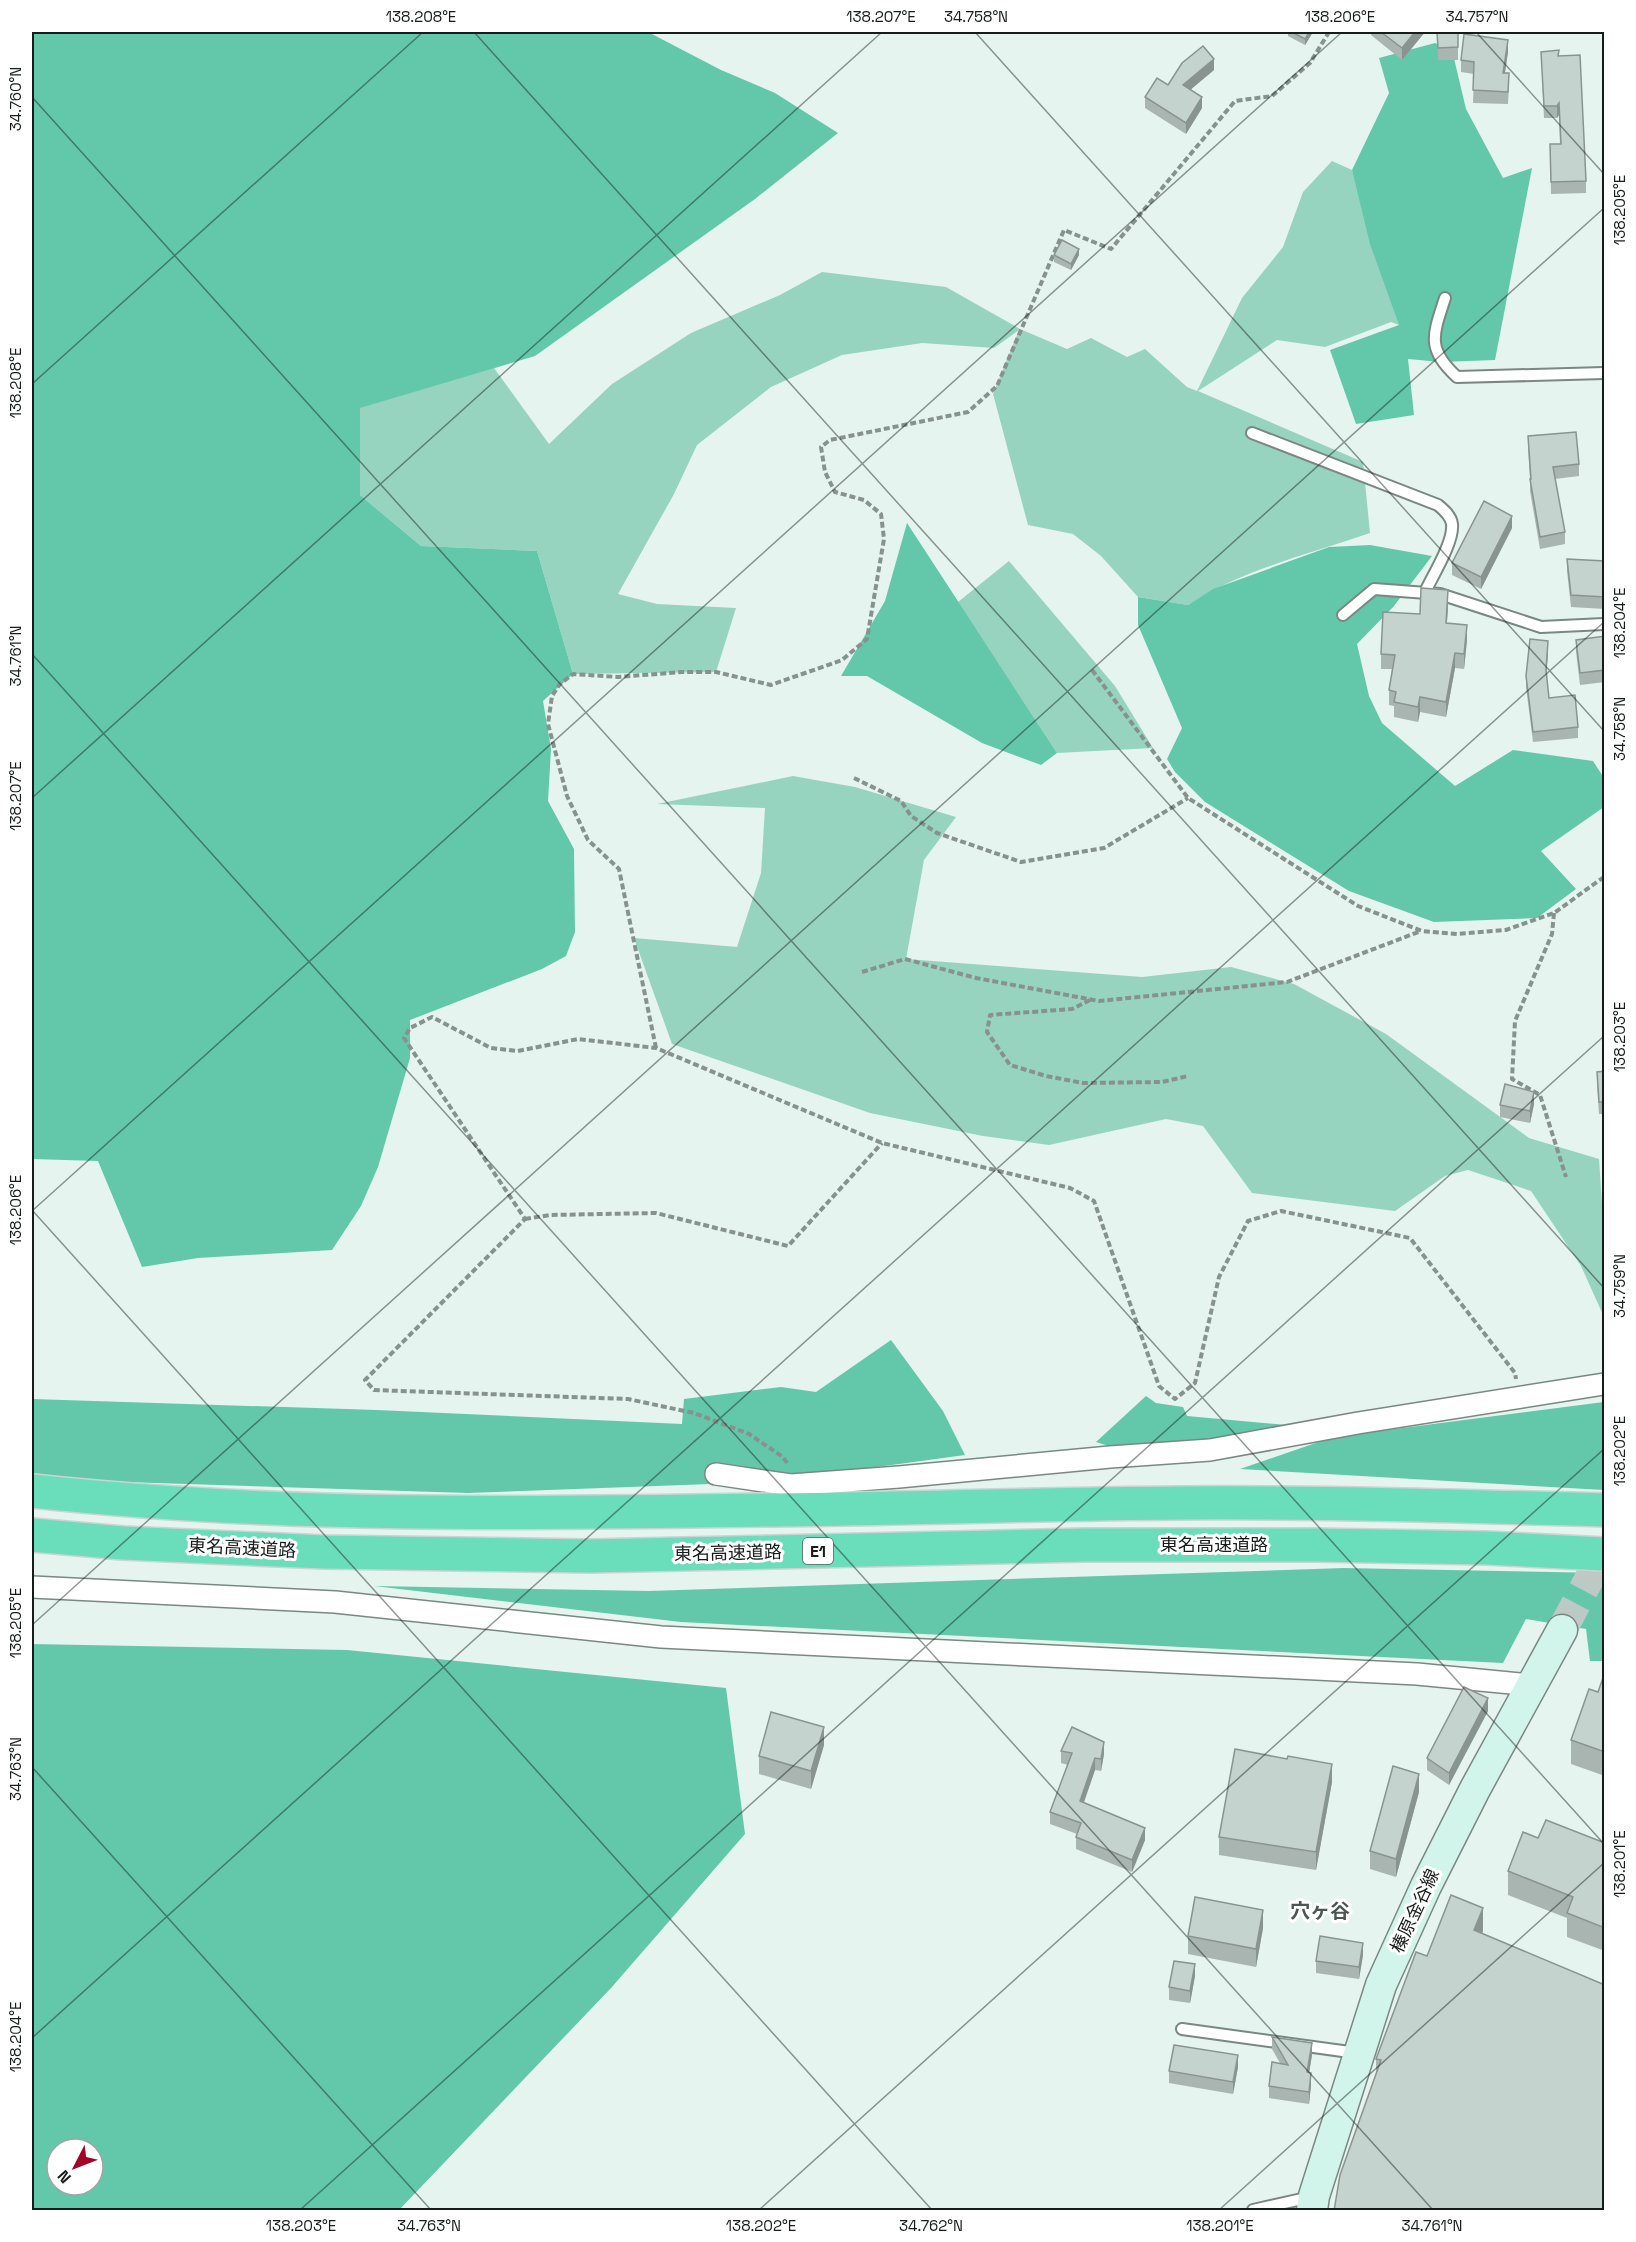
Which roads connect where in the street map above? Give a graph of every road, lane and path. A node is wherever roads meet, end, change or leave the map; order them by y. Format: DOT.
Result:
graph roads {
  1 [pos="1329,32"];
  2 [pos="1444,298"];
  3 [pos="1605,374"];
  4 [pos="1252,433"];
  5 [pos="1425,592"];
  6 [pos="1344,615"];
  7 [pos="1605,624"];
  8 [pos="1092,670"];
  9 [pos="854,778"];
  10 [pos="1188,798"];
  11 [pos="1605,877"];
  12 [pos="1554,913"];
  13 [pos="1422,931"];
  14 [pos="862,972"];
  15 [pos="1090,999"];
  16 [pos="656,1048"];
  17 [pos="1188,1076"];
  18 [pos="882,1143"];
  19 [pos="1566,1177"];
  20 [pos="525,1219"];
  21 [pos="1605,1384"];
  22 [pos="1521,1397"];
  23 [pos="716,1474"];
  24 [pos="801,1484"];
  25 [pos="32,1491"];
  26 [pos="1605,1510"];
  27 [pos="32,1535"];
  28 [pos="1605,1554"];
  29 [pos="32,1587"];
  30 [pos="1562,1629"];
  31 [pos="1531,1685"];
  32 [pos="1182,2029"];
  33 [pos="1359,2053"];
  34 [pos="1313,2204"];
  35 [pos="1252,2211"];
  1 -- 16 [label="path"];
  2 -- 3 [label="lane"];
  4 -- 5 [label="lane"];
  5 -- 6 [label="lane"];
  5 -- 7 [label="lane"];
  8 -- 10 [label="path"];
  9 -- 10 [label="path"];
  10 -- 13 [label="path"];
  11 -- 12 [label="path"];
  12 -- 13 [label="path"];
  12 -- 19 [label="path"];
  13 -- 15 [label="path"];
  14 -- 15 [label="path"];
  15 -- 17 [label="path"];
  16 -- 18 [label="path"];
  16 -- 20 [label="path"];
  18 -- 20 [label="path"];
  18 -- 22 [label="path"];
  20 -- 24 [label="path"];
  21 -- 22 [label="street"];
  22 -- 24 [label="street"];
  23 -- 24 [label="street"];
  25 -- 26 [label="highway"];
  27 -- 28 [label="highway, 東名高速道路 / E1"];
  29 -- 31 [label="street"];
  30 -- 31 [label="main road, 榛原金谷線"];
  31 -- 33 [label="main road, 榛原金谷線"];
  32 -- 33 [label="lane"];
  33 -- 34 [label="main road, 榛原金谷線"];
  34 -- 35 [label="lane"];
}
